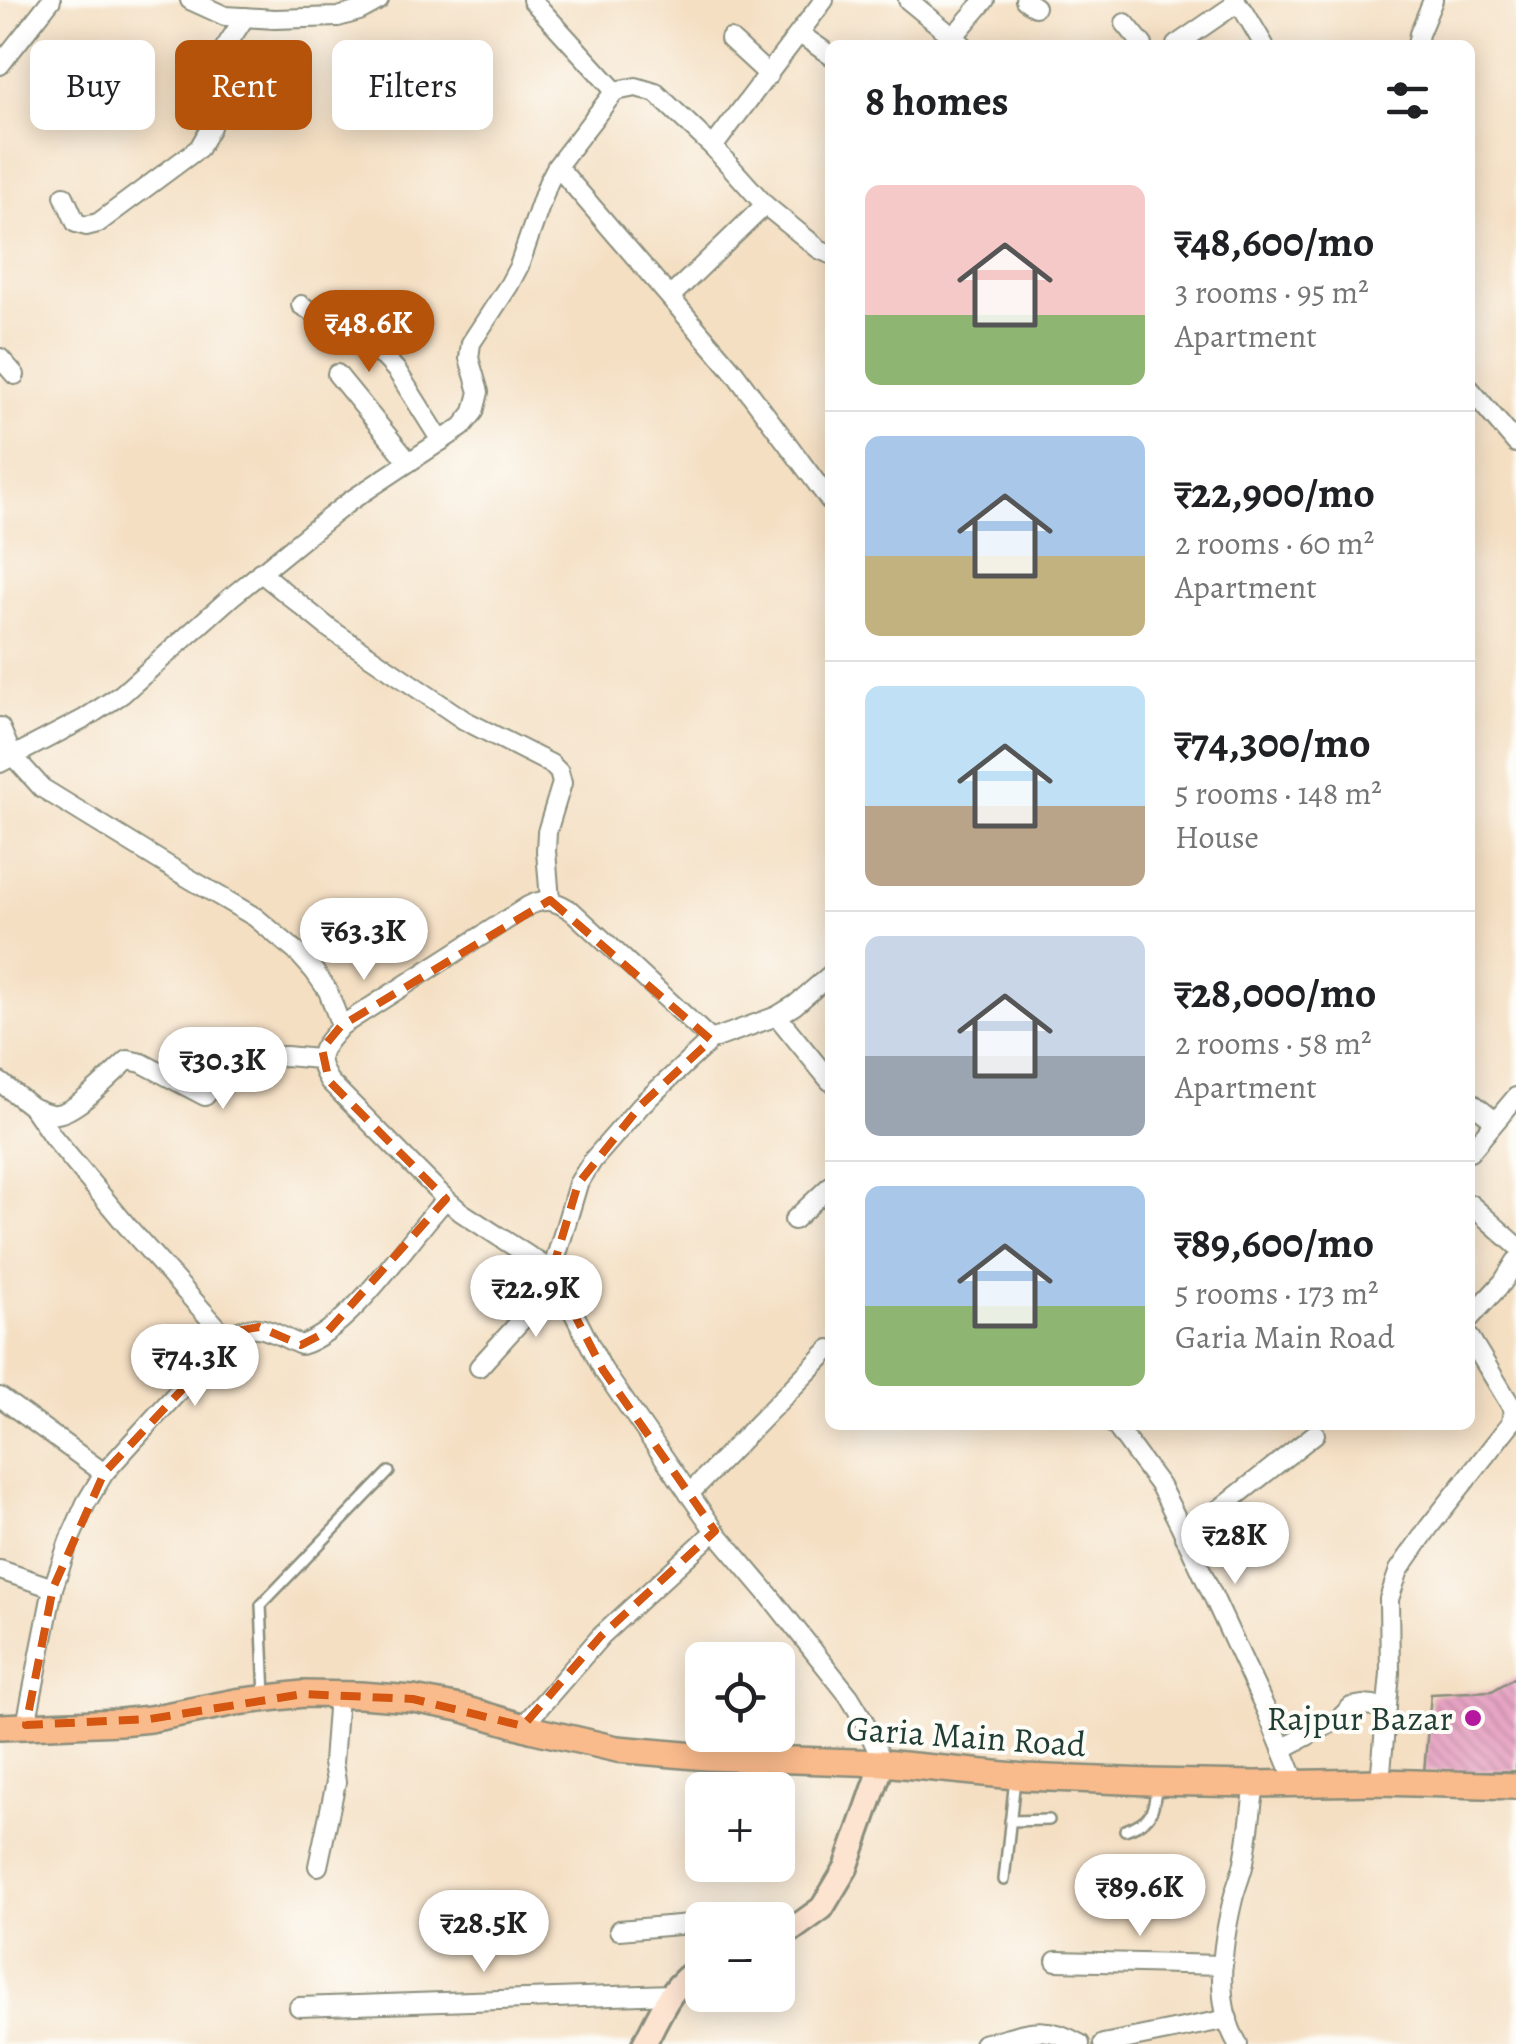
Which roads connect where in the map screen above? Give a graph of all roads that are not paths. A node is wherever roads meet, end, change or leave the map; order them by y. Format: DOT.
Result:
graph roads {
  1 [pos="51,0"];
  2 [pos="190,0"];
  3 [pos="379,0"];
  4 [pos="532,0"];
  5 [pos="824,0"];
  6 [pos="908,0"];
  7 [pos="985,0"];
  8 [pos="1433,0"];
  9 [pos="1235,2"];
  10 [pos="245,17"];
  11 [pos="1126,23"];
  12 [pos="800,34"];
  13 [pos="730,40"];
  14 [pos="957,40"];
  15 [pos="959,40"];
  16 [pos="1139,40"];
  17 [pos="1183,40"];
  18 [pos="1261,40"];
  19 [pos="1417,40"];
  20 [pos="825,52"];
  21 [pos="0,65"];
  22 [pos="769,74"];
  23 [pos="615,91"];
  24 [pos="713,148"];
  25 [pos="557,166"];
  26 [pos="64,196"];
  27 [pos="765,205"];
  28 [pos="825,252"];
  29 [pos="670,297"];
  30 [pos="301,305"];
  31 [pos="0,358"];
  32 [pos="337,374"];
  33 [pos="15,375"];
  34 [pos="1475,394"];
  35 [pos="441,441"];
  36 [pos="1516,443"];
  37 [pos="409,462"];
  38 [pos="825,494"];
  39 [pos="260,572"];
  40 [pos="0,727"];
  41 [pos="6,759"];
  42 [pos="550,900"];
  43 [pos="825,980"];
  44 [pos="777,1016"];
  45 [pos="341,1026"];
  46 [pos="712,1040"];
  47 [pos="318,1059"];
  48 [pos="825,1075"];
  49 [pos="0,1082"];
  50 [pos="1516,1097"];
  51 [pos="1475,1105"];
  52 [pos="33,1108"];
  53 [pos="1495,1121"];
  54 [pos="1475,1146"];
  55 [pos="825,1191"];
  56 [pos="446,1199"];
  57 [pos="1475,1209"];
  58 [pos="794,1220"];
  59 [pos="1516,1246"];
  60 [pos="1516,1261"];
  61 [pos="555,1276"];
  62 [pos="1475,1312"];
  63 [pos="227,1338"];
  64 [pos="1475,1346"];
  65 [pos="825,1354"];
  66 [pos="479,1368"];
  67 [pos="0,1397"];
  68 [pos="1120,1430"];
  69 [pos="1315,1434"];
  70 [pos="389,1472"];
  71 [pos="104,1473"];
  72 [pos="689,1494"];
  73 [pos="715,1531"];
  74 [pos="1184,1537"];
  75 [pos="0,1570"];
  76 [pos="53,1588"];
  77 [pos="338,1695"];
  78 [pos="265,1699"];
  79 [pos="1387,1707"];
  80 [pos="26,1726"];
  81 [pos="523,1726"];
  82 [pos="0,1727"];
  83 [pos="1282,1749"];
  84 [pos="883,1762"];
  85 [pos="1015,1776"];
  86 [pos="1156,1782"];
  87 [pos="1380,1782"];
  88 [pos="1296,1783"];
  89 [pos="1255,1784"];
  90 [pos="1516,1786"];
  91 [pos="1049,1820"];
  92 [pos="1010,1821"];
  93 [pos="1125,1830"];
  94 [pos="318,1866"];
  95 [pos="1004,1880"];
  96 [pos="685,1925"];
  97 [pos="795,1927"];
  98 [pos="619,1930"];
  99 [pos="1056,1960"];
  100 [pos="1222,1965"];
  101 [pos="685,1977"];
  102 [pos="670,1994"];
  103 [pos="299,2007"];
  104 [pos="1228,2019"];
  105 [pos="644,2044"];
  106 [pos="982,2044"];
  107 [pos="1080,2044"];
  108 [pos="1102,2044"];
  109 [pos="1238,2044"];
  1 -- 21 [label="street"];
  2 -- 10 [label="street"];
  3 -- 10 [label="street"];
  4 -- 23 [label="street"];
  5 -- 12 [label="street"];
  6 -- 14 [label="street"];
  7 -- 15 [label="street"];
  8 -- 19 [label="street"];
  9 -- 17 [label="street"];
  9 -- 18 [label="street"];
  10 -- 26 [label="street"];
  11 -- 16 [label="street"];
  12 -- 20 [label="street"];
  12 -- 22 [label="street"];
  13 -- 22 [label="street"];
  22 -- 24 [label="street"];
  23 -- 24 [label="street"];
  23 -- 25 [label="street"];
  24 -- 27 [label="street"];
  25 -- 29 [label="street"];
  25 -- 35 [label="street"];
  27 -- 28 [label="street"];
  27 -- 29 [label="street"];
  29 -- 38 [label="street"];
  30 -- 35 [label="street"];
  31 -- 33 [label="street"];
  32 -- 37 [label="street"];
  34 -- 36 [label="street"];
  35 -- 37 [label="street"];
  37 -- 39 [label="street"];
  39 -- 41 [label="street"];
  39 -- 42 [label="street"];
  40 -- 41 [label="street"];
  41 -- 45 [label="street"];
  42 -- 45 [label="street"];
  42 -- 46 [label="street"];
  43 -- 44 [label="street"];
  44 -- 46 [label="street"];
  44 -- 48 [label="street"];
  45 -- 47 [label="street"];
  46 -- 61 [label="street"];
  47 -- 52 [label="street"];
  47 -- 56 [label="street"];
  49 -- 52 [label="street"];
  50 -- 53 [label="street"];
  51 -- 53 [label="street"];
  52 -- 63 [label="street"];
  53 -- 54 [label="street"];
  55 -- 58 [label="street"];
  56 -- 61 [label="street"];
  56 -- 63 [label="street"];
  57 -- 59 [label="street"];
  60 -- 62 [label="street"];
  61 -- 66 [label="street"];
  61 -- 72 [label="street"];
  63 -- 71 [label="street"];
  64 -- 79 [label="street"];
  65 -- 72 [label="street"];
  67 -- 71 [label="street"];
  68 -- 74 [label="street"];
  69 -- 74 [label="street"];
  70 -- 78 [label="lane"];
  71 -- 76 [label="street"];
  72 -- 73 [label="street"];
  73 -- 81 [label="street"];
  73 -- 84 [label="street"];
  74 -- 83 [label="street"];
  75 -- 76 [label="street"];
  76 -- 80 [label="street"];
  77 -- 78 [label="main road, Garia Main Road"];
  77 -- 81 [label="main road, Garia Main Road"];
  77 -- 94 [label="street"];
  78 -- 80 [label="main road, Garia Main Road"];
  79 -- 83 [label="street"];
  79 -- 87 [label="street"];
  80 -- 82 [label="main road, Garia Main Road"];
  81 -- 84 [label="main road, Garia Main Road"];
  83 -- 88 [label="street"];
  84 -- 85 [label="main road, Garia Main Road"];
  84 -- 97 [label="main road"];
  85 -- 86 [label="main road, Garia Main Road"];
  85 -- 92 [label="lane"];
  86 -- 89 [label="main road, Garia Main Road"];
  86 -- 93 [label="lane"];
  87 -- 88 [label="main road, Garia Main Road"];
  87 -- 90 [label="main road, Garia Main Road"];
  88 -- 89 [label="main road, Garia Main Road"];
  89 -- 100 [label="street"];
  91 -- 92 [label="lane"];
  92 -- 95 [label="lane"];
  96 -- 98 [label="street"];
  99 -- 100 [label="street"];
  100 -- 104 [label="street"];
  101 -- 102 [label="main road"];
  102 -- 103 [label="street"];
  102 -- 105 [label="main road"];
  104 -- 108 [label="street"];
  104 -- 109 [label="street"];
  106 -- 107 [label="street"];
}
